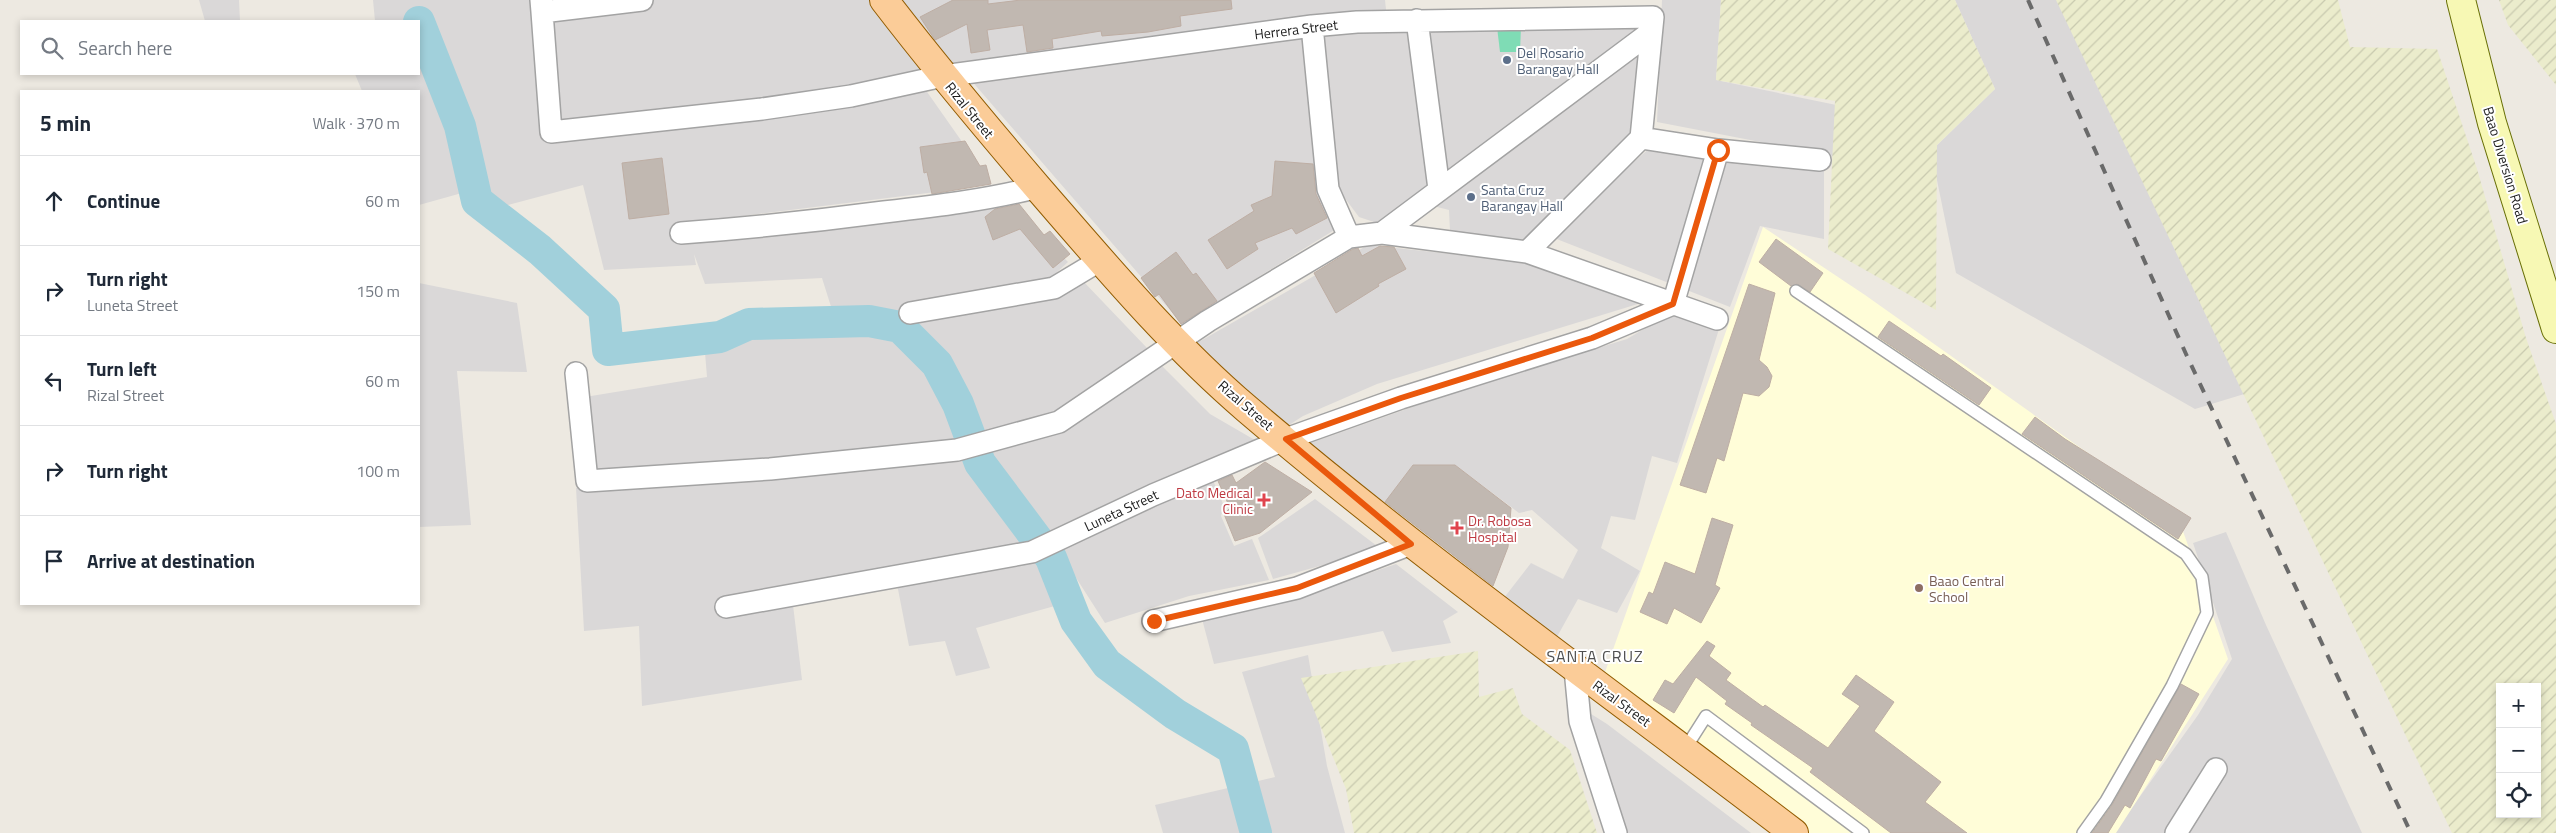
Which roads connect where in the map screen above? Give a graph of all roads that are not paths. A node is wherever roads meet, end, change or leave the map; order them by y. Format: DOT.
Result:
graph roads {
  1 [pos="642,0"];
  2 [pos="884,0"];
  3 [pos="2461,0"];
  4 [pos="542,6"];
  5 [pos="1417,20"];
  6 [pos="1652,24"];
  7 [pos="1312,26"];
  8 [pos="943,76"];
  9 [pos="1641,138"];
  10 [pos="1718,150"];
  11 [pos="1820,160"];
  12 [pos="1038,187"];
  13 [pos="1439,189"];
  14 [pos="681,233"];
  15 [pos="1382,233"];
  16 [pos="1349,237"];
  17 [pos="1527,252"];
  18 [pos="1099,261"];
  19 [pos="1796,292"];
  20 [pos="1673,304"];
  21 [pos="910,312"];
  22 [pos="1717,319"];
  23 [pos="2556,329"];
  24 [pos="1178,342"];
  25 [pos="576,373"];
  26 [pos="1286,439"];
  27 [pos="1411,544"];
  28 [pos="726,607"];
  29 [pos="1154,621"];
  30 [pos="1575,669"];
  31 [pos="1684,749"];
  32 [pos="2216,769"];
  33 [pos="1616,833"];
  34 [pos="1794,833"];
  35 [pos="1863,833"];
  36 [pos="2083,833"];
  37 [pos="2176,833"];
  1 -- 4 [label="street"];
  2 -- 8 [label="main road, Rizal Street"];
  3 -- 23 [label="main road, Baao Diversion Road"];
  4 -- 8 [label="street, Herrera Street"];
  5 -- 6 [label="street, Herrera Street"];
  5 -- 7 [label="street, Herrera Street"];
  5 -- 13 [label="street"];
  6 -- 9 [label="street"];
  6 -- 13 [label="street"];
  7 -- 8 [label="street, Herrera Street"];
  7 -- 16 [label="street"];
  8 -- 12 [label="main road, Rizal Street"];
  9 -- 10 [label="street"];
  9 -- 17 [label="street"];
  10 -- 11 [label="street"];
  10 -- 20 [label="street"];
  12 -- 14 [label="street"];
  12 -- 18 [label="main road, Rizal Street"];
  13 -- 15 [label="street"];
  15 -- 16 [label="street"];
  15 -- 17 [label="street"];
  16 -- 24 [label="street"];
  17 -- 20 [label="street"];
  18 -- 21 [label="street"];
  18 -- 24 [label="main road, Rizal Street"];
  19 -- 36 [label="lane"];
  20 -- 22 [label="street"];
  20 -- 26 [label="street, Luneta Street"];
  24 -- 25 [label="street"];
  24 -- 26 [label="main road, Rizal Street"];
  26 -- 27 [label="main road, Rizal Street"];
  26 -- 28 [label="street, Luneta Street"];
  27 -- 29 [label="street"];
  27 -- 30 [label="main road, Rizal Street"];
  30 -- 31 [label="main road, Rizal Street"];
  30 -- 33 [label="street"];
  31 -- 34 [label="main road, Rizal Street"];
  31 -- 35 [label="lane"];
  32 -- 37 [label="street"];
}
